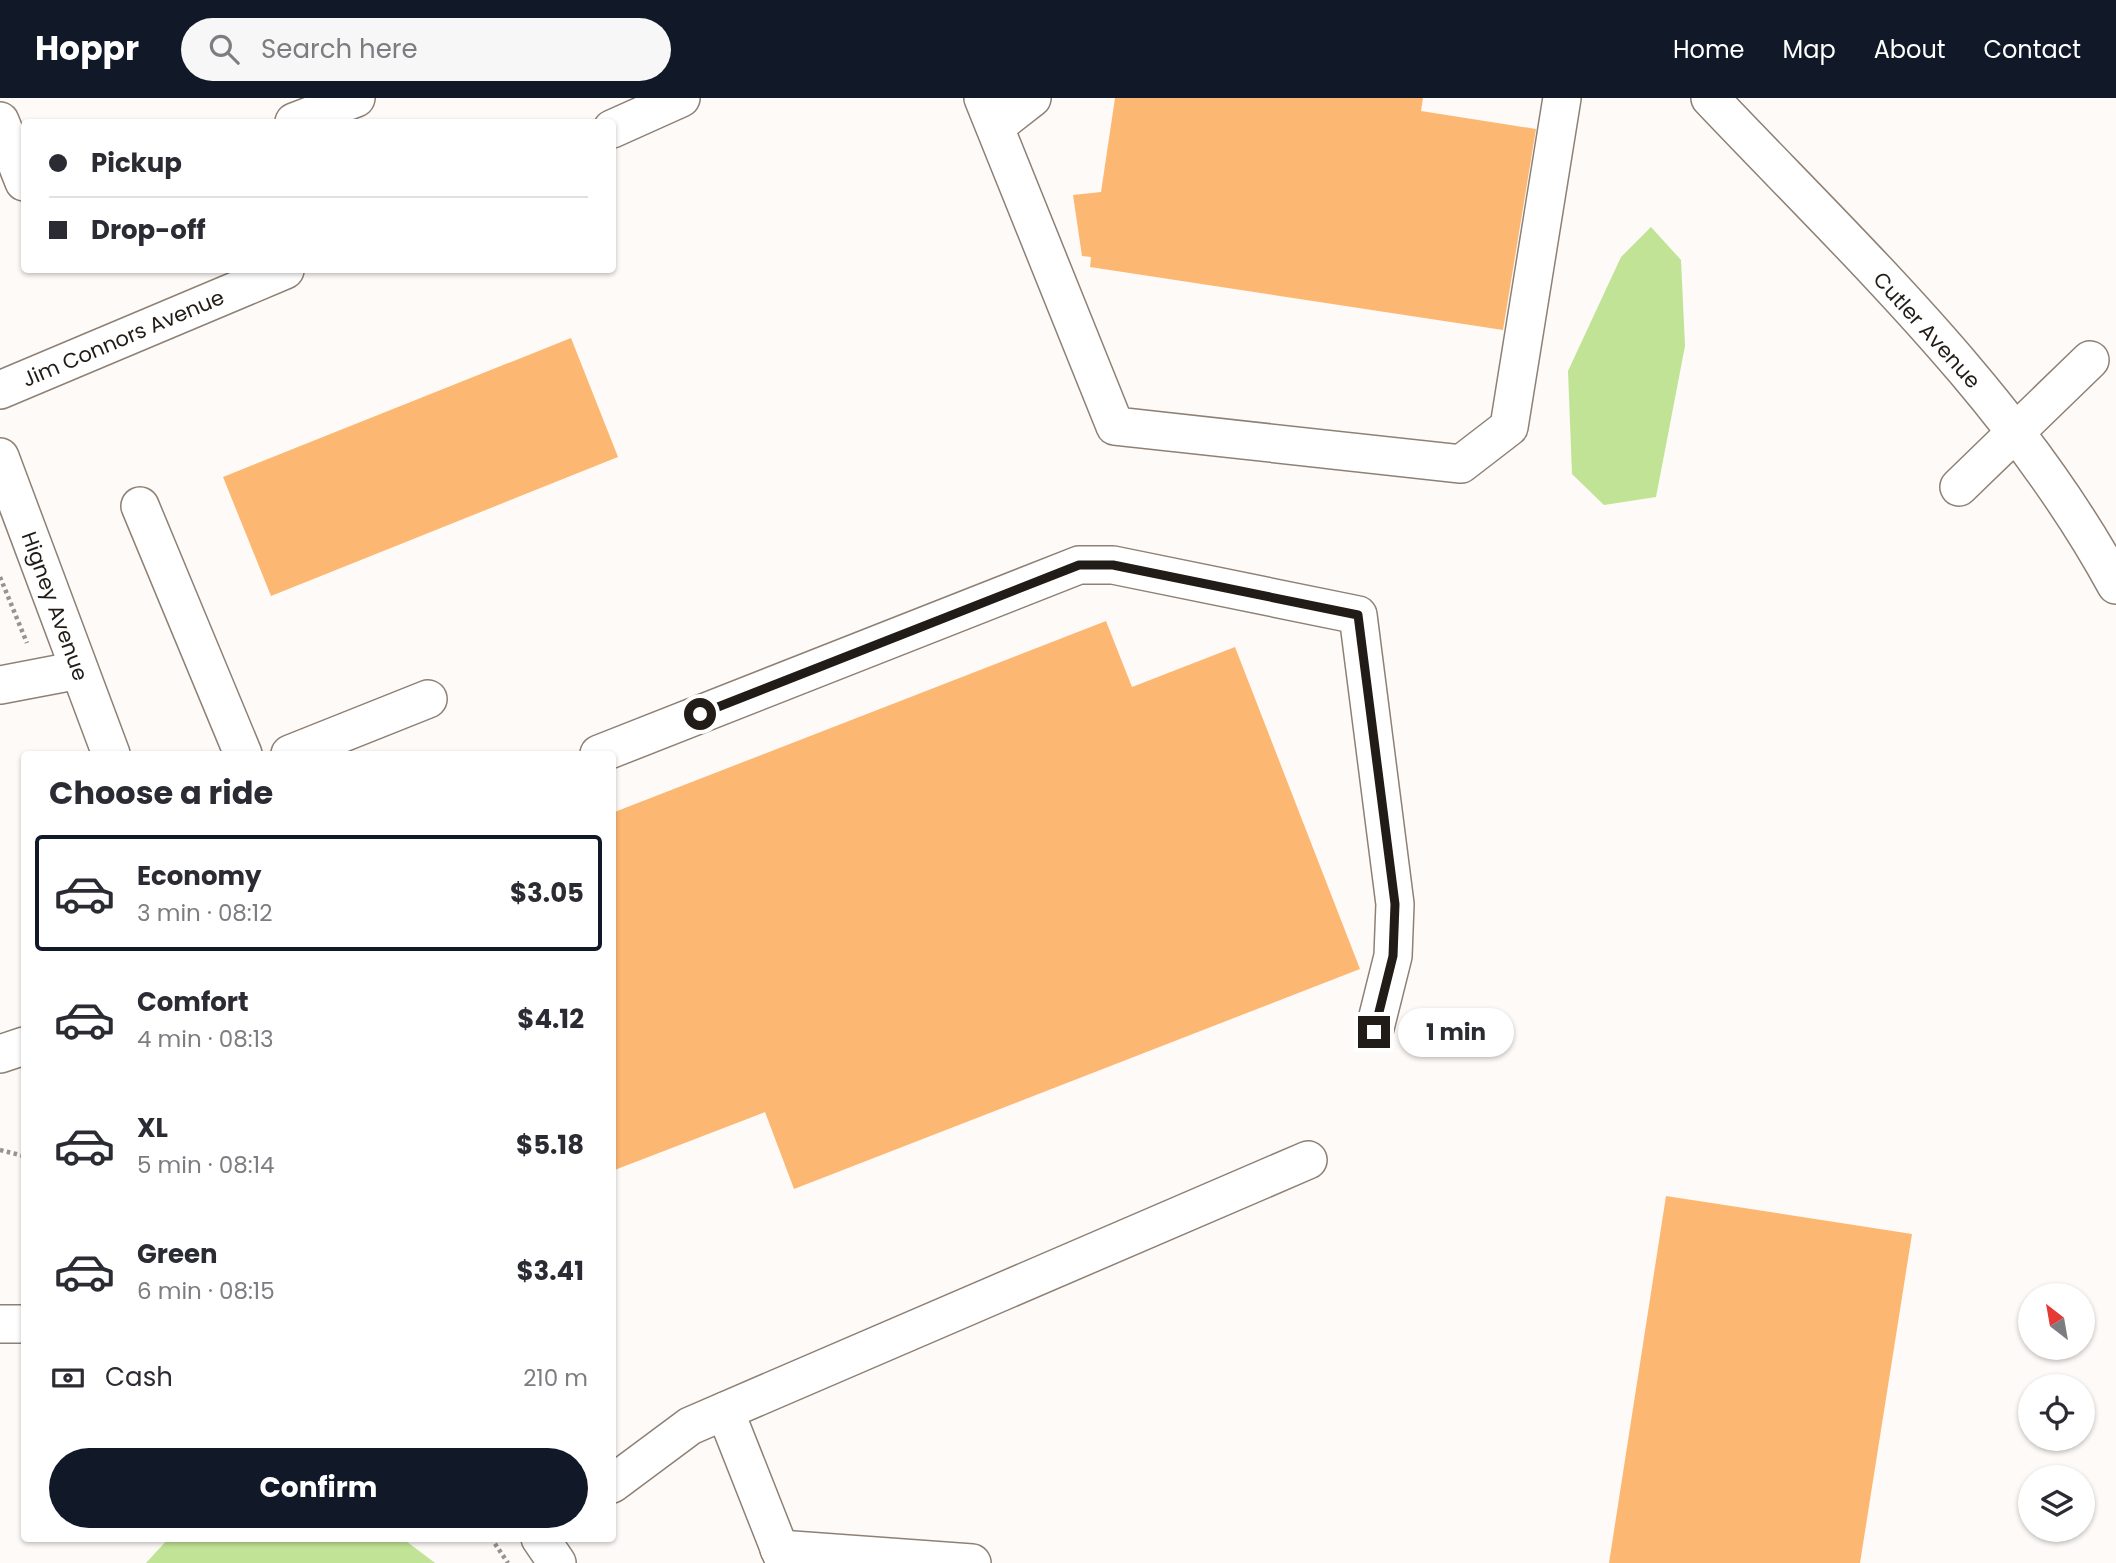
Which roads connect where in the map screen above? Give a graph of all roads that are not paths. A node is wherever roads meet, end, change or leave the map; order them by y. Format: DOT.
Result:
graph roads {
  1 [pos="356,98"];
  2 [pos="681,98"];
  3 [pos="1032,98"];
  4 [pos="1562,98"];
  5 [pos="1710,98"];
  6 [pos="989,112"];
  7 [pos="302,119"];
  8 [pos="0,121"];
  9 [pos="616,127"];
  10 [pos="21,174"];
  11 [pos="269,273"];
  12 [pos="220,282"];
  13 [pos="2090,360"];
  14 [pos="0,390"];
  15 [pos="2015,433"];
  16 [pos="0,457"];
  17 [pos="1959,487"];
  18 [pos="140,506"];
  19 [pos="2116,585"];
  20 [pos="79,670"];
  21 [pos="0,685"];
  22 [pos="428,699"];
  23 [pos="110,751"];
  24 [pos="242,751"];
  25 [pos="298,751"];
  26 [pos="607,751"];
  27 [pos="1374,1032"];
  28 [pos="21,1047"];
  29 [pos="0,1054"];
  30 [pos="1308,1160"];
  31 [pos="0,1324"];
  32 [pos="21,1324"];
  33 [pos="725,1411"];
  34 [pos="616,1481"];
  35 [pos="543,1542"];
  36 [pos="782,1556"];
  37 [pos="557,1563"];
  38 [pos="972,1563"];
  1 -- 7 [label="street"];
  2 -- 9 [label="street"];
  3 -- 6 [label="street"];
  4 -- 6 [label="street"];
  5 -- 15 [label="street, Cutler Avenue"];
  8 -- 10 [label="street"];
  11 -- 12 [label="street, Jim Connors Avenue"];
  12 -- 14 [label="street, Jim Connors Avenue"];
  13 -- 15 [label="street"];
  15 -- 17 [label="street"];
  15 -- 19 [label="street, Cutler Avenue"];
  16 -- 20 [label="street, Higney Avenue"];
  18 -- 24 [label="street"];
  20 -- 21 [label="street"];
  20 -- 23 [label="street, Higney Avenue"];
  22 -- 25 [label="street"];
  26 -- 27 [label="street"];
  28 -- 29 [label="street"];
  30 -- 33 [label="street"];
  31 -- 32 [label="street"];
  33 -- 34 [label="street"];
  33 -- 36 [label="street"];
  35 -- 37 [label="street"];
  36 -- 38 [label="street"];
}
